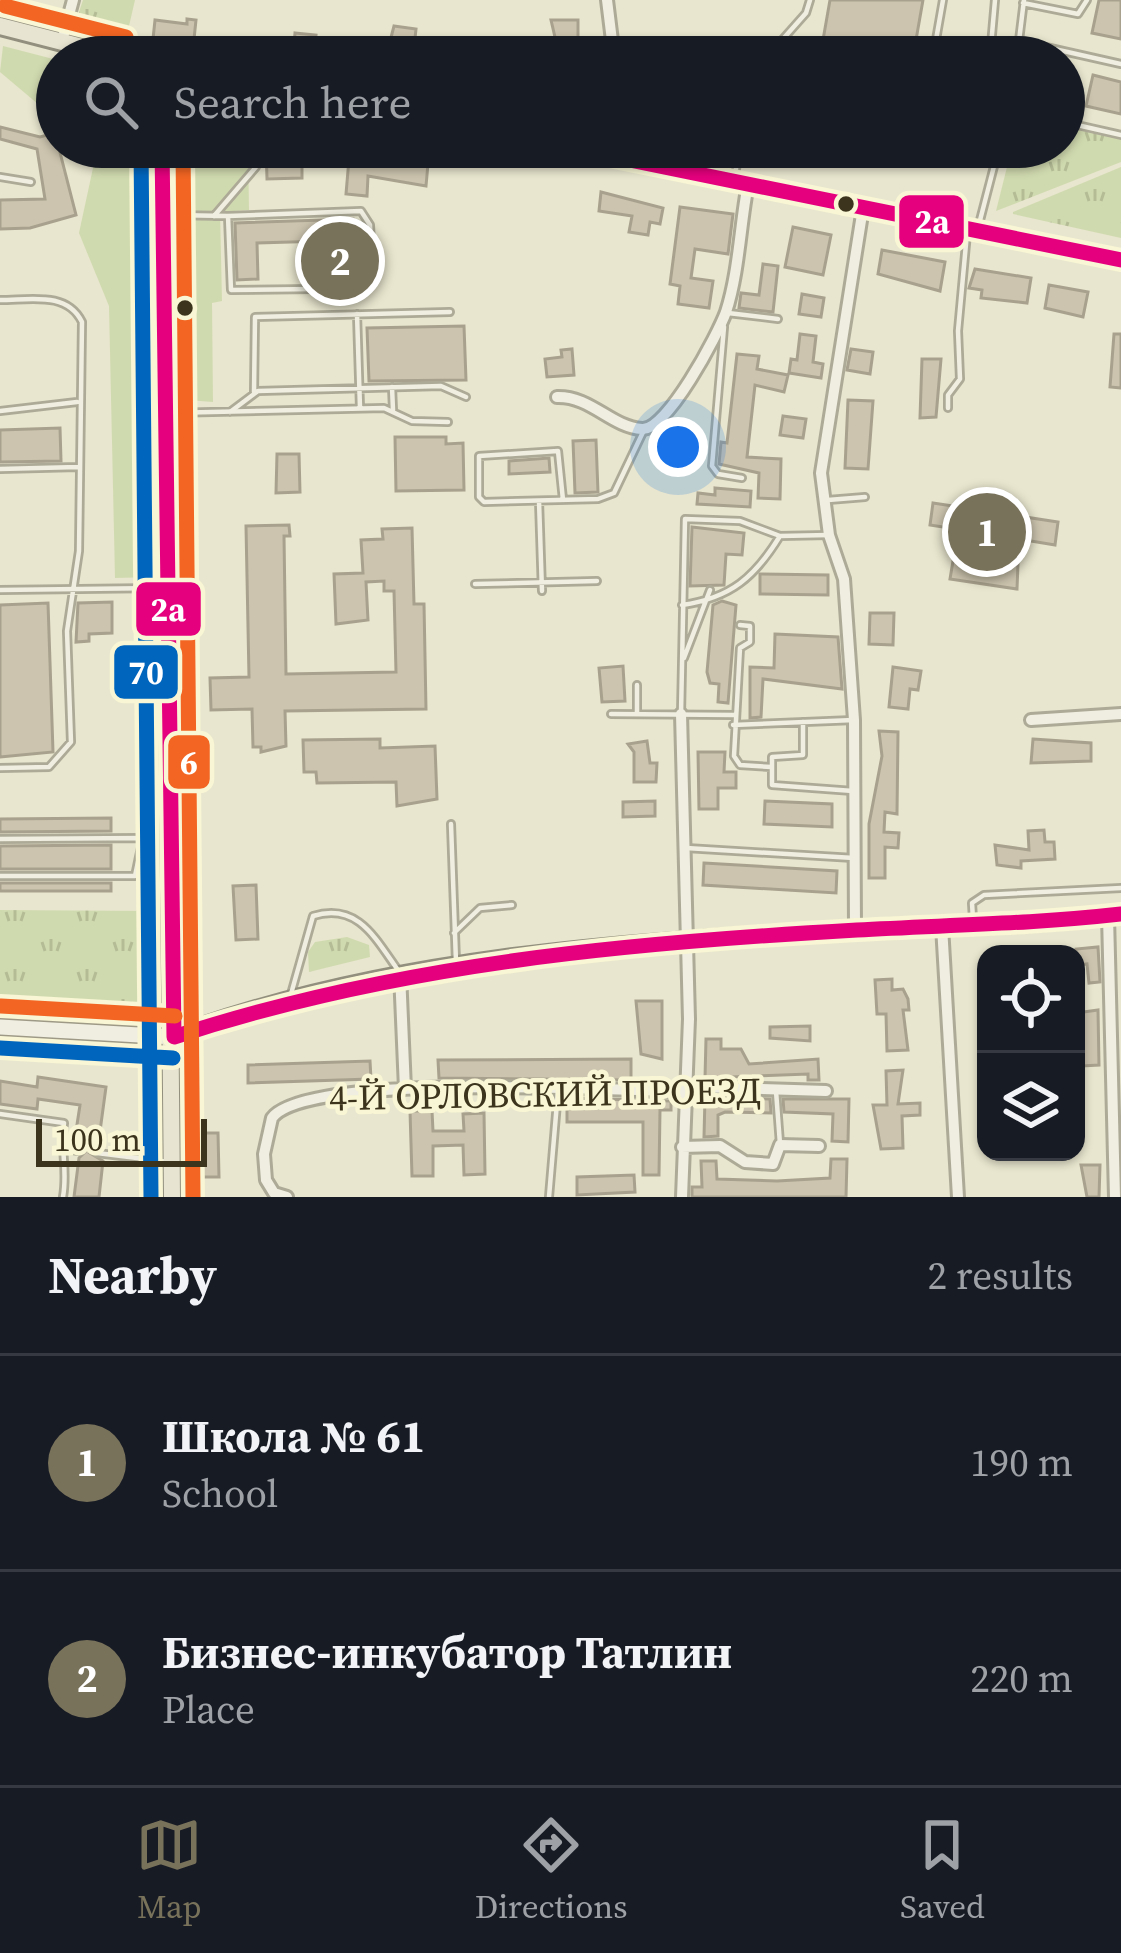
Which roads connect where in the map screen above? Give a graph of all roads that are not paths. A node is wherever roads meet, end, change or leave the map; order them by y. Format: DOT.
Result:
graph roads {
  1 [pos="73,0"];
  2 [pos="607,0"];
  3 [pos="810,0"];
  4 [pos="943,0"];
  5 [pos="995,0"];
  6 [pos="1087,0"];
  7 [pos="1023,2"];
  8 [pos="0,26"];
  9 [pos="41,36"];
  10 [pos="63,36"];
  11 [pos="611,36"];
  12 [pos="785,36"];
  13 [pos="937,36"];
  14 [pos="992,36"];
  15 [pos="1019,36"];
  16 [pos="1085,56"];
  17 [pos="1121,64"];
  18 [pos="1085,127"];
  19 [pos="1121,135"];
  20 [pos="162,168"];
  21 [pos="255,168"];
  22 [pos="679,168"];
  23 [pos="741,168"];
  24 [pos="993,168"];
  25 [pos="0,177"];
  26 [pos="31,182"];
  27 [pos="741,183"];
  28 [pos="863,208"];
  29 [pos="162,214"];
  30 [pos="214,216"];
  31 [pos="228,216"];
  32 [pos="973,229"];
  33 [pos="1121,260"];
  34 [pos="372,263"];
  35 [pos="315,289"];
  36 [pos="0,300"];
  37 [pos="450,312"];
  38 [pos="725,313"];
  39 [pos="357,314"];
  40 [pos="778,319"];
  41 [pos="392,387"];
  42 [pos="360,388"];
  43 [pos="254,392"];
  44 [pos="466,397"];
  45 [pos="557,397"];
  46 [pos="77,402"];
  47 [pos="948,408"];
  48 [pos="361,409"];
  49 [pos="393,410"];
  50 [pos="0,411"];
  51 [pos="230,412"];
  52 [pos="162,413"];
  53 [pos="448,422"];
  54 [pos="644,430"];
  55 [pos="78,467"];
  56 [pos="0,470"];
  57 [pos="742,478"];
  58 [pos="865,497"];
  59 [pos="539,500"];
  60 [pos="563,500"];
  61 [pos="822,501"];
  62 [pos="829,535"];
  63 [pos="780,536"];
  64 [pos="597,581"];
  65 [pos="475,584"];
  66 [pos="542,587"];
  67 [pos="70,589"];
  68 [pos="165,589"];
  69 [pos="0,590"];
  70 [pos="710,590"];
  71 [pos="707,602"];
  72 [pos="682,605"];
  73 [pos="740,625"];
  74 [pos="681,665"];
  75 [pos="637,686"];
  76 [pos="610,714"];
  77 [pos="638,714"];
  78 [pos="681,714"];
  79 [pos="1121,714"];
  80 [pos="734,715"];
  81 [pos="854,720"];
  82 [pos="1031,720"];
  83 [pos="803,722"];
  84 [pos="734,725"];
  85 [pos="771,767"];
  86 [pos="0,768"];
  87 [pos="854,791"];
  88 [pos="451,824"];
  89 [pos="0,839"];
  90 [pos="171,843"];
  91 [pos="143,846"];
  92 [pos="682,848"];
  93 [pos="854,858"];
  94 [pos="0,876"];
  95 [pos="1121,887"];
  96 [pos="512,905"];
  97 [pos="1114,915"];
  98 [pos="974,924"];
  99 [pos="942,926"];
  100 [pos="855,930"];
  101 [pos="454,933"];
  102 [pos="683,943"];
  103 [pos="456,965"];
  104 [pos="400,973"];
  105 [pos="289,1001"];
  106 [pos="0,1027"];
  107 [pos="174,1037"];
  108 [pos="405,1089"];
  109 [pos="558,1090"];
  110 [pos="682,1091"];
  111 [pos="776,1091"];
  112 [pos="826,1091"];
  113 [pos="0,1114"];
  114 [pos="779,1145"];
  115 [pos="819,1146"];
  116 [pos="682,1147"];
  117 [pos="60,1149"];
  118 [pos="80,1151"];
  119 [pos="97,1153"];
  120 [pos="171,1163"];
  121 [pos="63,1197"];
  122 [pos="172,1197"];
  123 [pos="284,1197"];
  124 [pos="548,1197"];
  125 [pos="682,1197"];
  126 [pos="958,1197"];
  127 [pos="1115,1197"];
  1 -- 10 [label="street"];
  2 -- 11 [label="street"];
  3 -- 12 [label="lane"];
  4 -- 13 [label="lane"];
  5 -- 14 [label="lane"];
  6 -- 7 [label="lane"];
  7 -- 15 [label="lane"];
  8 -- 9 [label="main road"];
  16 -- 17 [label="lane"];
  18 -- 19 [label="lane"];
  20 -- 29 [label="main road"];
  21 -- 30 [label="lane"];
  22 -- 27 [label="main road"];
  23 -- 27 [label="lane"];
  24 -- 32 [label="lane"];
  25 -- 26 [label="lane"];
  27 -- 28 [label="main road"];
  27 -- 38 [label="street"];
  28 -- 32 [label="main road"];
  28 -- 61 [label="street"];
  29 -- 30 [label="lane"];
  29 -- 52 [label="main road"];
  30 -- 31 [label="lane"];
  31 -- 34 [label="lane"];
  31 -- 35 [label="lane"];
  32 -- 33 [label="main road"];
  32 -- 47 [label="lane"];
  36 -- 46 [label="lane"];
  37 -- 39 [label="lane"];
  38 -- 40 [label="lane"];
  38 -- 54 [label="street"];
  38 -- 57 [label="lane"];
  39 -- 42 [label="lane"];
  39 -- 43 [label="lane"];
  41 -- 42 [label="lane"];
  41 -- 44 [label="lane"];
  41 -- 49 [label="lane"];
  42 -- 43 [label="lane"];
  42 -- 48 [label="lane"];
  43 -- 51 [label="lane"];
  45 -- 54 [label="street"];
  46 -- 50 [label="lane"];
  46 -- 55 [label="lane"];
  48 -- 49 [label="lane"];
  48 -- 51 [label="lane"];
  49 -- 53 [label="lane"];
  51 -- 52 [label="lane"];
  52 -- 68 [label="main road"];
  54 -- 60 [label="lane"];
  55 -- 56 [label="lane"];
  55 -- 67 [label="lane"];
  58 -- 61 [label="lane"];
  59 -- 60 [label="lane"];
  59 -- 60 [label="lane"];
  59 -- 66 [label="lane"];
  61 -- 62 [label="street"];
  62 -- 63 [label="lane"];
  62 -- 81 [label="street"];
  63 -- 71 [label="lane"];
  63 -- 72 [label="lane"];
  64 -- 66 [label="lane"];
  65 -- 66 [label="lane"];
  67 -- 68 [label="lane"];
  67 -- 69 [label="lane"];
  67 -- 86 [label="lane"];
  68 -- 90 [label="main road"];
  70 -- 71 [label="lane"];
  71 -- 72 [label="lane"];
  71 -- 74 [label="lane"];
  72 -- 74 [label="lane"];
  73 -- 80 [label="lane"];
  74 -- 78 [label="lane"];
  75 -- 77 [label="lane"];
  76 -- 77 [label="lane"];
  77 -- 78 [label="lane"];
  78 -- 80 [label="lane"];
  78 -- 92 [label="street"];
  79 -- 82 [label="street"];
  80 -- 84 [label="lane"];
  81 -- 83 [label="lane"];
  81 -- 87 [label="street"];
  83 -- 84 [label="lane"];
  83 -- 85 [label="lane"];
  84 -- 85 [label="lane"];
  85 -- 87 [label="lane"];
  87 -- 93 [label="street"];
  88 -- 101 [label="lane"];
  89 -- 91 [label="lane"];
  90 -- 91 [label="lane"];
  90 -- 107 [label="main road"];
  91 -- 94 [label="lane"];
  92 -- 93 [label="lane"];
  92 -- 102 [label="street"];
  93 -- 100 [label="street"];
  95 -- 98 [label="lane"];
  96 -- 101 [label="lane"];
  97 -- 98 [label="main road"];
  97 -- 127 [label="street"];
  98 -- 99 [label="main road"];
  99 -- 100 [label="main road"];
  99 -- 126 [label="street"];
  100 -- 102 [label="main road"];
  101 -- 103 [label="lane"];
  102 -- 103 [label="main road"];
  102 -- 110 [label="street"];
  103 -- 104 [label="main road"];
  104 -- 105 [label="main road"];
  104 -- 105 [label="lane"];
  104 -- 108 [label="street"];
  105 -- 107 [label="main road"];
  106 -- 107 [label="main road"];
  107 -- 120 [label="main road"];
  108 -- 109 [label="street, 4-Й ОРЛОВСКИЙ ПРОЕЗД"];
  108 -- 123 [label="street, 4-Й ОРЛОВСКИЙ ПРОЕЗД"];
  109 -- 110 [label="street, 4-Й ОРЛОВСКИЙ ПРОЕЗД"];
  109 -- 124 [label="lane"];
  110 -- 111 [label="street, 4-Й ОРЛОВСКИЙ ПРОЕЗД"];
  110 -- 116 [label="street"];
  111 -- 112 [label="street, 4-Й ОРЛОВСКИЙ ПРОЕЗД"];
  111 -- 114 [label="lane"];
  113 -- 117 [label="lane"];
  114 -- 115 [label="street"];
  114 -- 116 [label="street"];
  116 -- 125 [label="street"];
  117 -- 118 [label="lane"];
  117 -- 121 [label="lane"];
  119 -- 120 [label="lane"];
  120 -- 122 [label="main road"];
}
